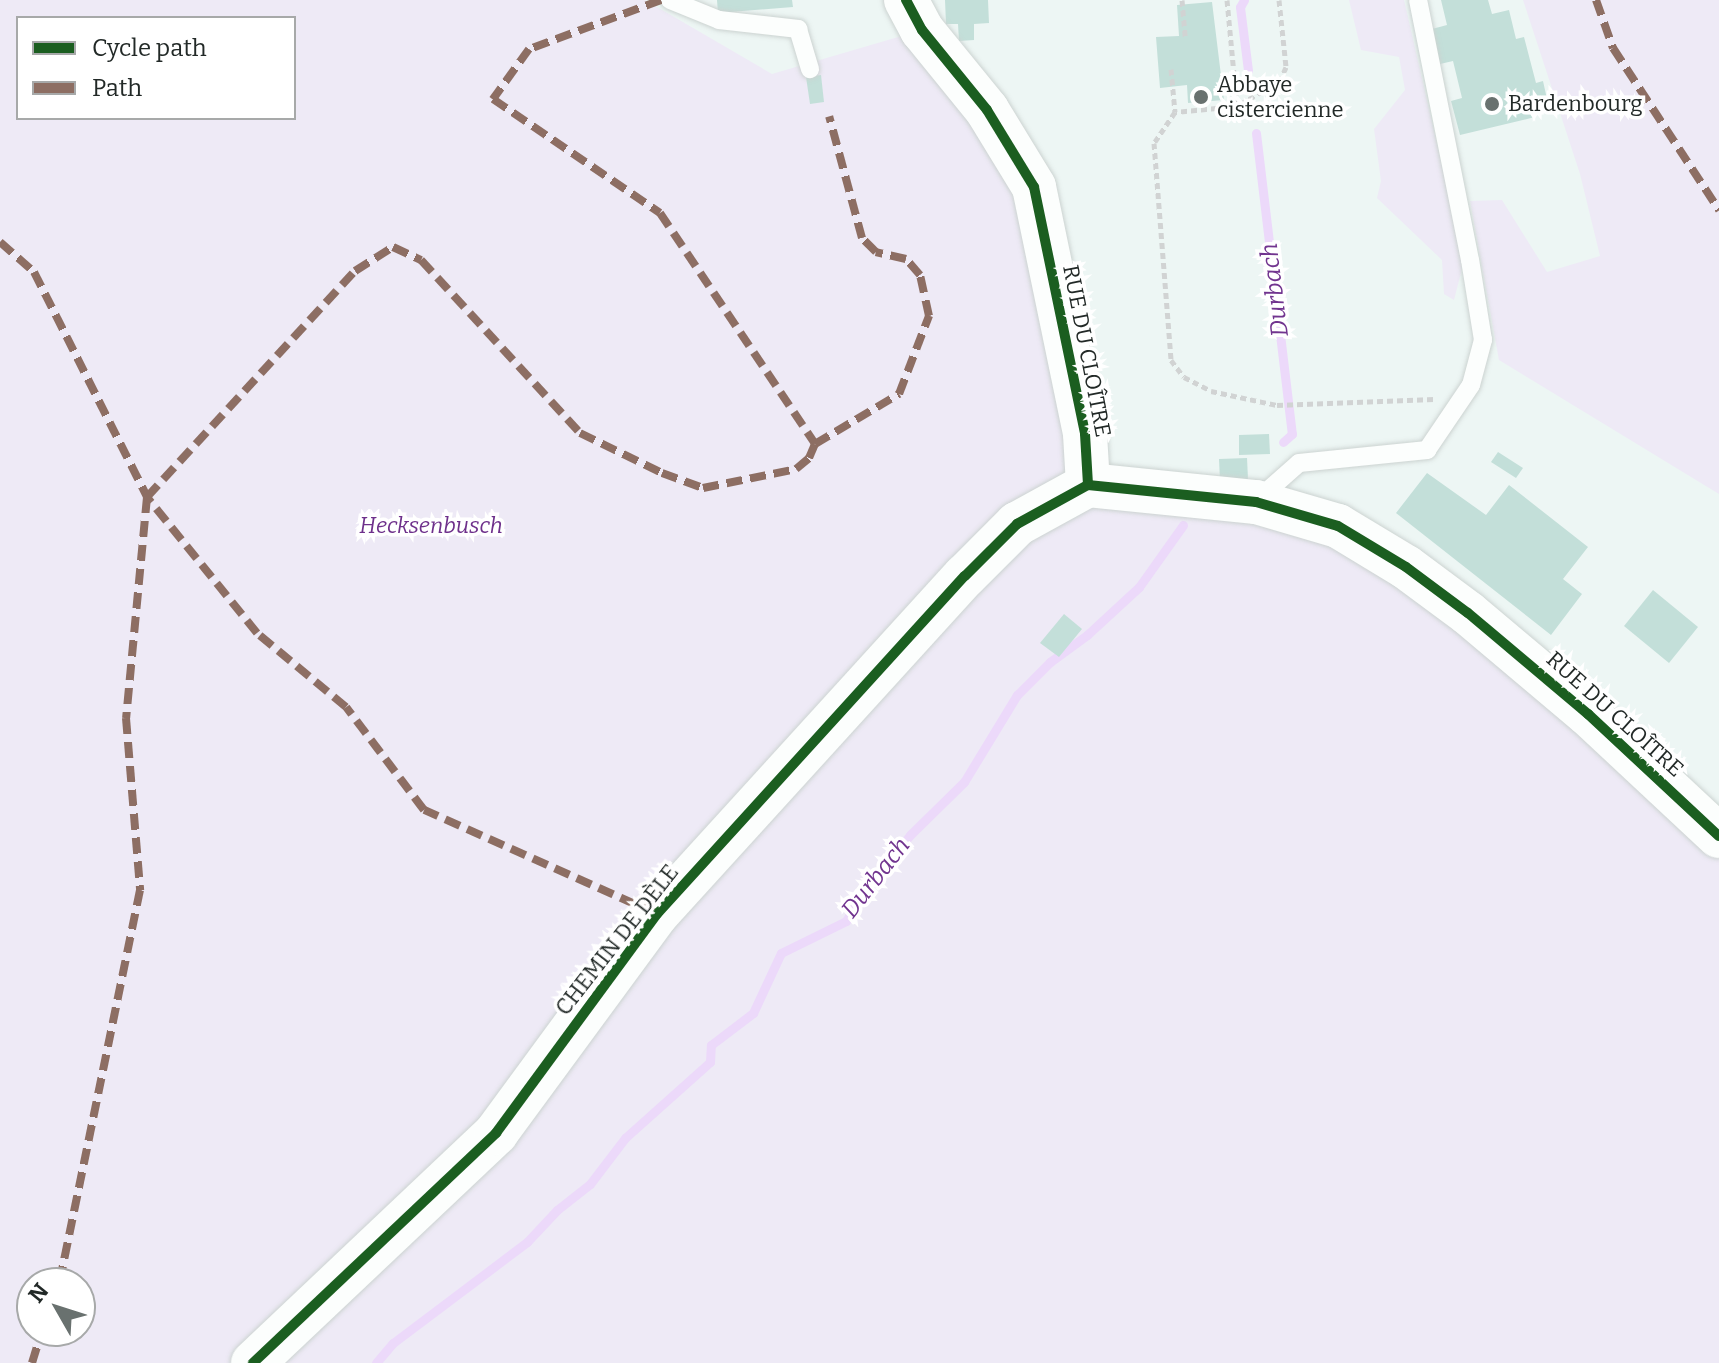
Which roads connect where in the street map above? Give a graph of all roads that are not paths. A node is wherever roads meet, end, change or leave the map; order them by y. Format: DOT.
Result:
graph roads {
  1 [pos="670,0"];
  2 [pos="906,0"];
  3 [pos="1418,0"];
  4 [pos="810,69"];
  5 [pos="1088,485"];
  6 [pos="1256,502"];
  7 [pos="1719,836"];
  8 [pos="253,1363"];
  1 -- 4 [label="lane"];
  2 -- 5 [label="street, RUE DU CLOÎTRE"];
  3 -- 6 [label="lane"];
  5 -- 6 [label="street, RUE DU CLOÎTRE"];
  5 -- 8 [label="street, CHEMIN DE DÈLE"];
  6 -- 7 [label="street, RUE DU CLOÎTRE"];
}
